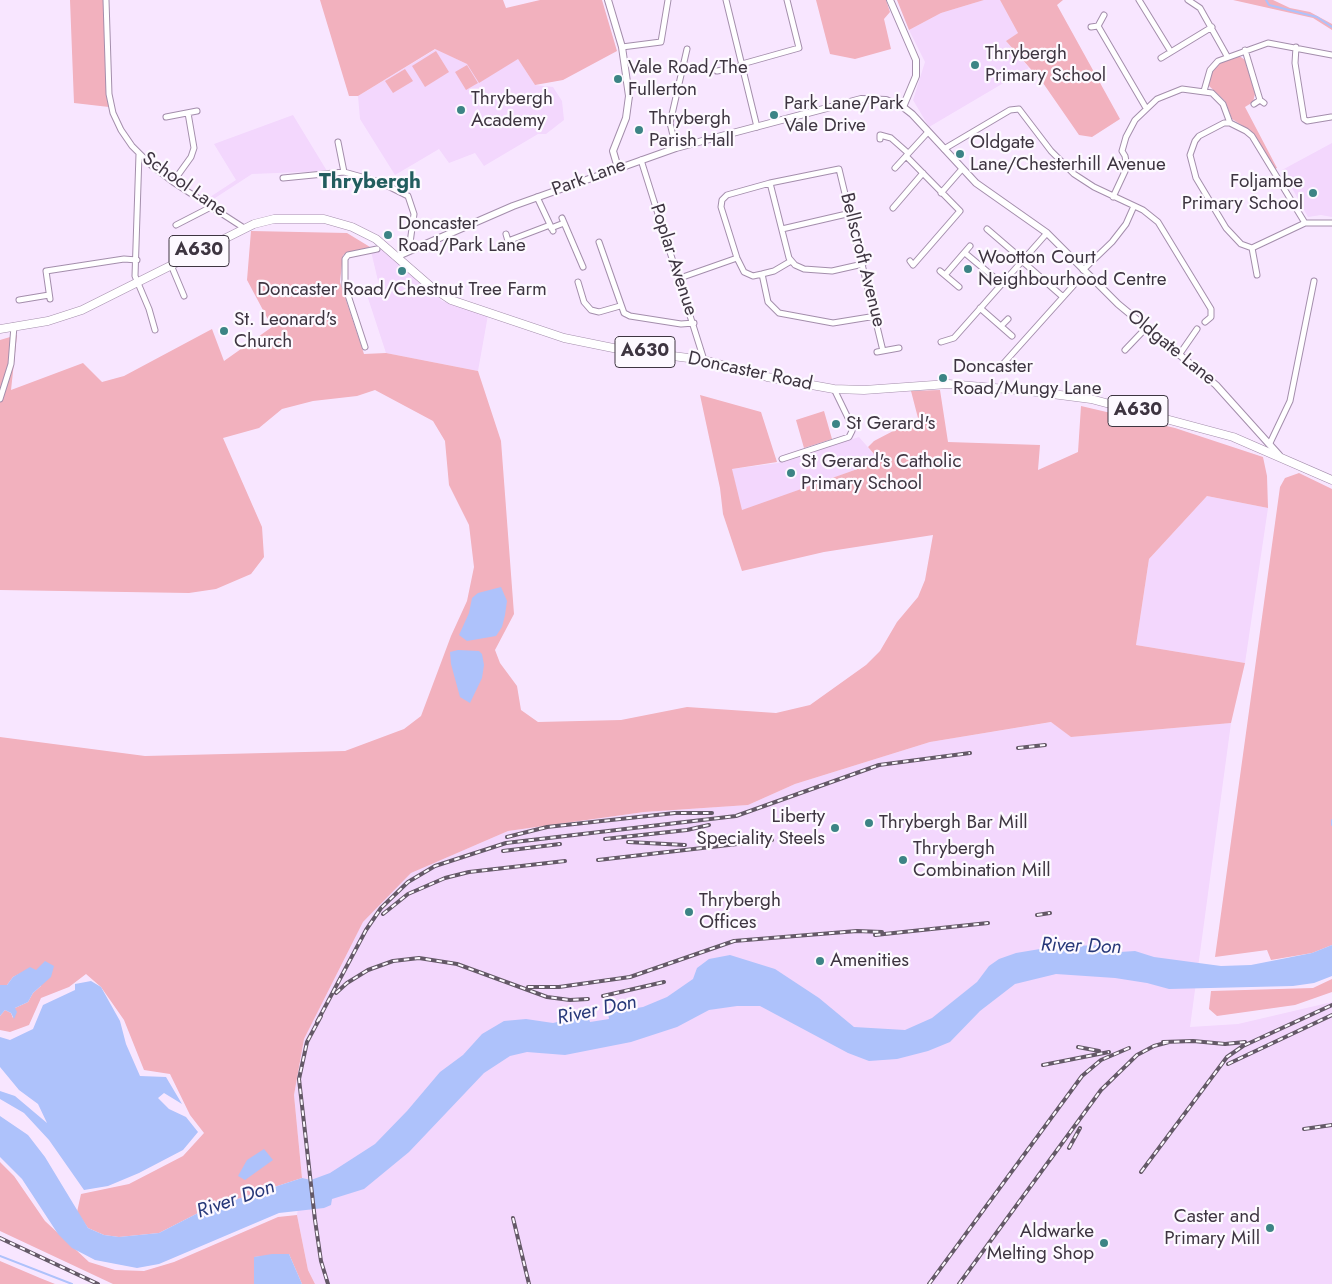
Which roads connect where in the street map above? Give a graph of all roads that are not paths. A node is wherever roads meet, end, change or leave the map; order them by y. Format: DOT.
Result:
graph roads {
  1 [pos="106,0"];
  2 [pos="608,0"];
  3 [pos="668,0"];
  4 [pos="726,0"];
  5 [pos="788,0"];
  6 [pos="890,0"];
  7 [pos="1139,0"];
  8 [pos="1188,0"];
  9 [pos="1104,15"];
  10 [pos="1098,26"];
  11 [pos="1092,27"];
  12 [pos="1212,27"];
  13 [pos="622,47"];
  14 [pos="1296,47"];
  15 [pos="687,49"];
  16 [pos="1245,50"];
  17 [pos="1171,52"];
  18 [pos="1332,55"];
  19 [pos="1227,56"];
  20 [pos="1161,58"];
  21 [pos="742,65"];
  22 [pos="717,72"];
  23 [pos="1204,91"];
  24 [pos="1254,104"];
  25 [pos="903,107"];
  26 [pos="1146,108"];
  27 [pos="197,111"];
  28 [pos="188,113"];
  29 [pos="166,117"];
  30 [pos="1331,118"];
  31 [pos="1230,123"];
  32 [pos="757,127"];
  33 [pos="928,132"];
  34 [pos="880,139"];
  35 [pos="338,142"];
  36 [pos="676,148"];
  37 [pos="944,149"];
  38 [pos="139,154"];
  39 [pos="907,155"];
  40 [pos="641,160"];
  41 [pos="618,168"];
  42 [pos="894,168"];
  43 [pos="962,169"];
  44 [pos="344,172"];
  45 [pos="923,173"];
  46 [pos="283,178"];
  47 [pos="173,182"];
  48 [pos="770,183"];
  49 [pos="941,194"];
  50 [pos="537,197"];
  51 [pos="1113,197"];
  52 [pos="1134,206"];
  53 [pos="211,207"];
  54 [pos="893,208"];
  55 [pos="851,213"];
  56 [pos="1305,223"];
  57 [pos="1332,223"];
  58 [pos="176,224"];
  59 [pos="244,228"];
  60 [pos="551,228"];
  61 [pos="782,229"];
  62 [pos="988,229"];
  63 [pos="1047,233"];
  64 [pos="506,234"];
  65 [pos="508,240"];
  66 [pos="599,242"];
  67 [pos="970,246"];
  68 [pos="506,247"];
  69 [pos="1252,248"];
  70 [pos="377,249"];
  71 [pos="410,250"];
  72 [pos="964,253"];
  73 [pos="398,256"];
  74 [pos="737,258"];
  75 [pos="137,260"];
  76 [pos="1022,260"];
  77 [pos="791,261"];
  78 [pos="910,261"];
  79 [pos="863,264"];
  80 [pos="171,265"];
  81 [pos="583,267"];
  82 [pos="1083,270"];
  83 [pos="940,271"];
  84 [pos="762,274"];
  85 [pos="945,275"];
  86 [pos="1257,275"];
  87 [pos="680,278"];
  88 [pos="137,281"];
  89 [pos="1314,281"];
  90 [pos="578,282"];
  91 [pos="1002,284"];
  92 [pos="1073,286"];
  93 [pos="959,287"];
  94 [pos="184,296"];
  95 [pos="1063,298"];
  96 [pos="18,300"];
  97 [pos="620,306"];
  98 [pos="980,308"];
  99 [pos="876,316"];
  100 [pos="1008,319"];
  101 [pos="1205,322"];
  102 [pos="694,323"];
  103 [pos="14,326"];
  104 [pos="1001,326"];
  105 [pos="1146,328"];
  106 [pos="0,329"];
  107 [pos="1197,329"];
  108 [pos="155,330"];
  109 [pos="1012,336"];
  110 [pos="941,342"];
  111 [pos="365,347"];
  112 [pos="899,348"];
  113 [pos="1125,350"];
  114 [pos="1179,354"];
  115 [pos="704,360"];
  116 [pos="1003,364"];
  117 [pos="834,389"];
  118 [pos="0,399"];
  119 [pos="1270,443"];
  120 [pos="1278,455"];
  121 [pos="782,459"];
  122 [pos="1332,480"];
  1 -- 38 [label="street, School Lane"];
  2 -- 13 [label="street"];
  3 -- 13 [label="street"];
  4 -- 21 [label="street"];
  5 -- 21 [label="street"];
  6 -- 25 [label="street"];
  7 -- 17 [label="street"];
  8 -- 12 [label="street"];
  9 -- 10 [label="street"];
  10 -- 11 [label="street"];
  10 -- 26 [label="street"];
  12 -- 17 [label="street"];
  12 -- 19 [label="street"];
  13 -- 41 [label="street"];
  14 -- 16 [label="street"];
  14 -- 18 [label="street"];
  14 -- 30 [label="street"];
  15 -- 36 [label="street"];
  16 -- 19 [label="street"];
  16 -- 24 [label="street"];
  17 -- 20 [label="street"];
  19 -- 23 [label="street"];
  21 -- 22 [label="street"];
  21 -- 32 [label="street"];
  23 -- 26 [label="street"];
  23 -- 31 [label="street"];
  25 -- 32 [label="street, Park Lane"];
  25 -- 33 [label="street, Oldgate Lane"];
  26 -- 51 [label="street"];
  27 -- 28 [label="street"];
  28 -- 29 [label="street"];
  28 -- 47 [label="street"];
  31 -- 56 [label="street"];
  31 -- 69 [label="street"];
  32 -- 36 [label="street, Park Lane"];
  33 -- 37 [label="street, Oldgate Lane"];
  33 -- 39 [label="street"];
  34 -- 39 [label="street"];
  35 -- 44 [label="street"];
  36 -- 40 [label="street, Park Lane"];
  37 -- 43 [label="street, Oldgate Lane"];
  37 -- 51 [label="street"];
  38 -- 47 [label="street, School Lane"];
  38 -- 75 [label="street"];
  39 -- 42 [label="street"];
  39 -- 45 [label="street"];
  40 -- 41 [label="street, Park Lane"];
  40 -- 87 [label="street, Poplar Avenue"];
  41 -- 50 [label="street, Park Lane"];
  43 -- 49 [label="street"];
  43 -- 63 [label="street, Oldgate Lane"];
  44 -- 46 [label="street"];
  44 -- 71 [label="street"];
  45 -- 49 [label="street"];
  45 -- 54 [label="street"];
  47 -- 53 [label="street, School Lane"];
  48 -- 55 [label="street, Bellscroft Avenue"];
  48 -- 61 [label="street"];
  48 -- 74 [label="street"];
  49 -- 78 [label="street"];
  50 -- 60 [label="street"];
  50 -- 71 [label="street, Park Lane"];
  51 -- 52 [label="street"];
  52 -- 82 [label="street"];
  52 -- 101 [label="street"];
  53 -- 58 [label="street"];
  53 -- 59 [label="street, School Lane"];
  55 -- 61 [label="street"];
  55 -- 79 [label="street, Bellscroft Avenue"];
  56 -- 57 [label="street"];
  56 -- 69 [label="street"];
  59 -- 73 [label="main road, Doncaster Road / A630"];
  59 -- 80 [label="main road, Doncaster Road / A630"];
  60 -- 65 [label="street"];
  60 -- 81 [label="street"];
  61 -- 77 [label="street"];
  62 -- 76 [label="street"];
  63 -- 76 [label="street"];
  63 -- 82 [label="street, Oldgate Lane"];
  64 -- 65 [label="street"];
  65 -- 68 [label="street"];
  66 -- 97 [label="street"];
  67 -- 72 [label="street"];
  69 -- 86 [label="street"];
  70 -- 111 [label="street"];
  71 -- 73 [label="street, Park Lane"];
  72 -- 85 [label="street"];
  72 -- 91 [label="street"];
  73 -- 115 [label="main road, Doncaster Road / A630"];
  74 -- 84 [label="street"];
  74 -- 87 [label="street"];
  75 -- 88 [label="street"];
  75 -- 96 [label="street"];
  76 -- 91 [label="street"];
  76 -- 95 [label="street"];
  77 -- 79 [label="street"];
  77 -- 84 [label="street"];
  79 -- 99 [label="street, Bellscroft Avenue"];
  80 -- 88 [label="main road, Doncaster Road / A630"];
  80 -- 94 [label="street"];
  82 -- 105 [label="street, Oldgate Lane"];
  83 -- 85 [label="street"];
  84 -- 99 [label="street"];
  85 -- 93 [label="street"];
  87 -- 102 [label="street, Poplar Avenue"];
  88 -- 103 [label="main road, Doncaster Road / A630"];
  88 -- 108 [label="street"];
  89 -- 119 [label="street"];
  90 -- 97 [label="street"];
  91 -- 98 [label="street"];
  92 -- 95 [label="street"];
  95 -- 116 [label="street"];
  97 -- 102 [label="street"];
  98 -- 104 [label="street"];
  98 -- 110 [label="street"];
  99 -- 112 [label="street, Bellscroft Avenue"];
  100 -- 104 [label="street"];
  102 -- 115 [label="street, Poplar Avenue"];
  103 -- 106 [label="main road, Doncaster Road / A630"];
  103 -- 118 [label="street"];
  104 -- 109 [label="street"];
  105 -- 113 [label="street"];
  105 -- 114 [label="street, Oldgate Lane"];
  107 -- 114 [label="street"];
  114 -- 119 [label="street, Oldgate Lane"];
  115 -- 117 [label="main road, Doncaster Road / A630"];
  117 -- 120 [label="main road, Doncaster Road / A630"];
  117 -- 121 [label="street"];
  119 -- 120 [label="street, Oldgate Lane"];
  120 -- 122 [label="main road, Doncaster Road / A630"];
}
